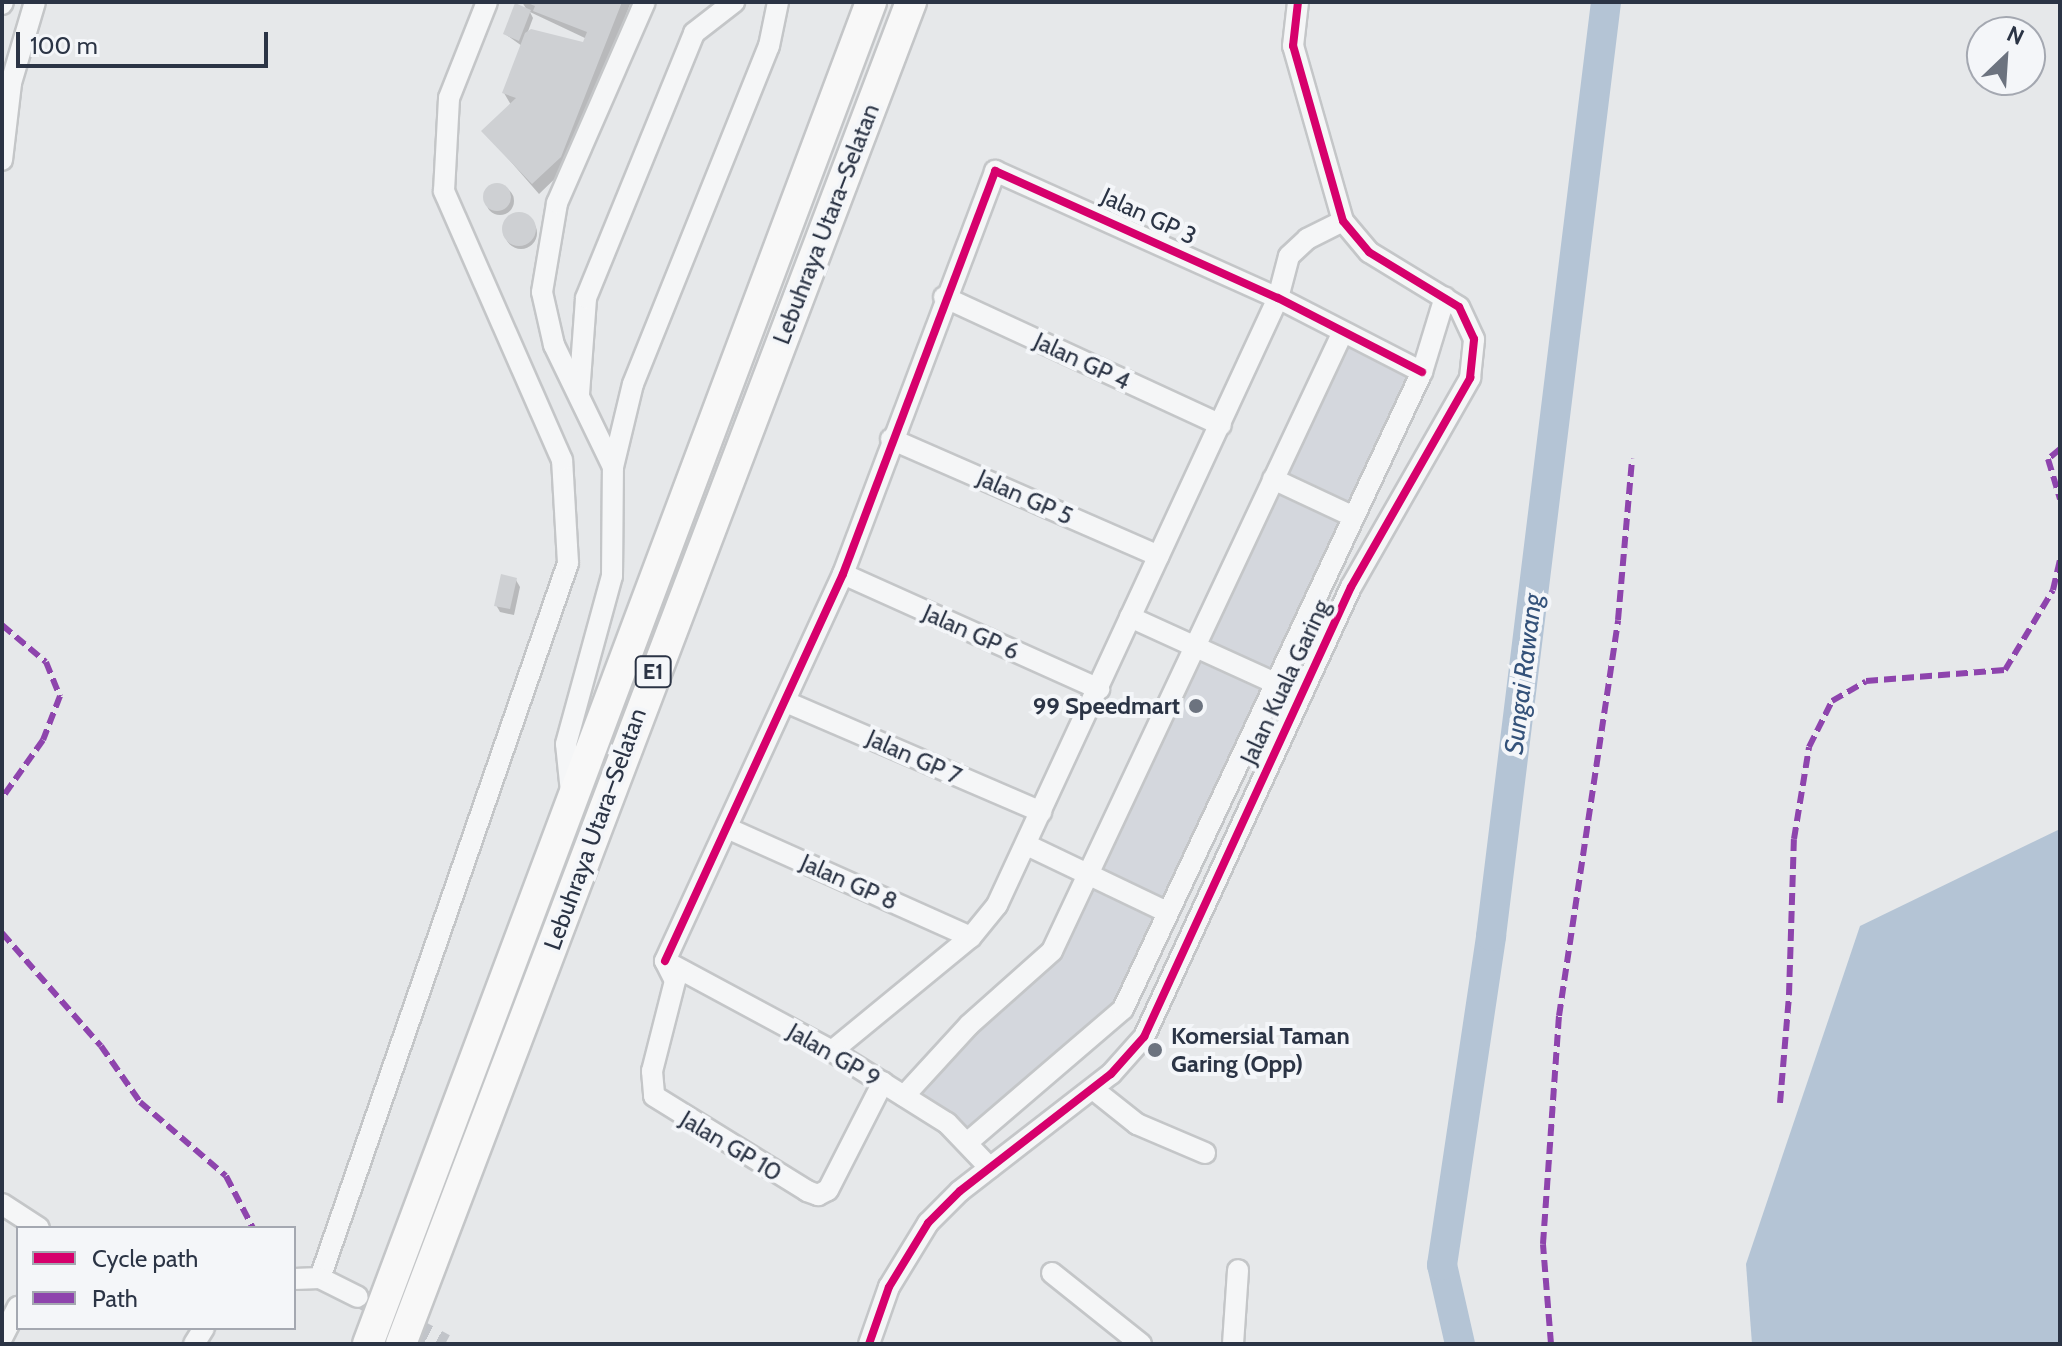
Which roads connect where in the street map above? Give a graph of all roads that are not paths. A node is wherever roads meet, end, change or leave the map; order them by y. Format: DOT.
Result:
graph roads {
  1 [pos="35,2"];
  2 [pos="487,2"];
  3 [pos="645,2"];
  4 [pos="734,2"];
  5 [pos="778,2"];
  6 [pos="871,2"];
  7 [pos="911,2"];
  8 [pos="1298,2"];
  9 [pos="2,160"];
  10 [pos="1343,221"];
  11 [pos="944,297"];
  12 [pos="1445,297"];
  13 [pos="1278,298"];
  14 [pos="1342,334"];
  15 [pos="1422,372"];
  16 [pos="579,398"];
  17 [pos="1221,425"];
  18 [pos="891,439"];
  19 [pos="613,467"];
  20 [pos="1273,479"];
  21 [pos="1354,517"];
  22 [pos="1159,556"];
  23 [pos="843,574"];
  24 [pos="1130,617"];
  25 [pos="1193,646"];
  26 [pos="1277,684"];
  27 [pos="1099,689"];
  28 [pos="786,702"];
  29 [pos="571,792"];
  30 [pos="1041,812"];
  31 [pos="727,828"];
  32 [pos="1027,845"];
  33 [pos="1089,877"];
  34 [pos="1167,912"];
  35 [pos="971,937"];
  36 [pos="665,961"];
  37 [pos="832,1051"];
  38 [pos="883,1082"];
  39 [pos="1093,1089"];
  40 [pos="904,1096"];
  41 [pos="968,1142"];
  42 [pos="1205,1153"];
  43 [pos="990,1168"];
  44 [pos="2,1204"];
  45 [pos="36,1226"];
  46 [pos="1238,1270"];
  47 [pos="1052,1273"];
  48 [pos="320,1278"];
  49 [pos="296,1279"];
  50 [pos="358,1297"];
  51 [pos="16,1311"];
  52 [pos="2,1338"];
  53 [pos="876,1340"];
  54 [pos="368,1344"];
  55 [pos="401,1344"];
  56 [pos="1141,1344"];
  57 [pos="1233,1344"];
  1 -- 9 [label="street"];
  2 -- 48 [label="street"];
  3 -- 16 [label="street"];
  4 -- 16 [label="street"];
  5 -- 19 [label="street"];
  6 -- 29 [label="highway, Lebuhraya Utara–Selatan / E1"];
  7 -- 55 [label="highway, Lebuhraya Utara–Selatan / E1"];
  8 -- 10 [label="street, Jalan Kuala Garing"];
  10 -- 12 [label="street, Jalan Kuala Garing"];
  10 -- 13 [label="street"];
  11 -- 13 [label="street, Jalan GP 3"];
  11 -- 17 [label="street, Jalan GP 4"];
  11 -- 18 [label="street"];
  12 -- 15 [label="street"];
  12 -- 39 [label="street, Jalan Kuala Garing"];
  13 -- 14 [label="street, Jalan GP 3"];
  13 -- 17 [label="street"];
  14 -- 15 [label="street, Jalan GP 3"];
  14 -- 20 [label="street"];
  15 -- 21 [label="street"];
  16 -- 19 [label="street"];
  17 -- 22 [label="street"];
  18 -- 22 [label="street, Jalan GP 5"];
  18 -- 23 [label="street"];
  19 -- 29 [label="street"];
  20 -- 21 [label="street"];
  20 -- 25 [label="street"];
  21 -- 26 [label="street"];
  22 -- 24 [label="street"];
  23 -- 27 [label="street, Jalan GP 6"];
  23 -- 28 [label="street"];
  24 -- 25 [label="street"];
  24 -- 27 [label="street"];
  25 -- 26 [label="street"];
  25 -- 33 [label="street"];
  26 -- 34 [label="street"];
  27 -- 30 [label="street"];
  28 -- 30 [label="street, Jalan GP 7"];
  28 -- 31 [label="street"];
  29 -- 54 [label="highway, Lebuhraya Utara–Selatan / E1"];
  30 -- 32 [label="street"];
  31 -- 35 [label="street, Jalan GP 8"];
  31 -- 36 [label="street"];
  32 -- 33 [label="street"];
  32 -- 35 [label="street"];
  33 -- 34 [label="street"];
  33 -- 40 [label="street"];
  34 -- 41 [label="street"];
  35 -- 37 [label="street"];
  36 -- 37 [label="street, Jalan GP 9"];
  36 -- 38 [label="street, Jalan GP 10"];
  37 -- 38 [label="street, Jalan GP 9"];
  38 -- 40 [label="street, Jalan GP 9"];
  39 -- 42 [label="street"];
  39 -- 43 [label="street, Jalan Kuala Garing"];
  40 -- 41 [label="street, Jalan GP 9"];
  41 -- 43 [label="street, Jalan GP 9"];
  43 -- 53 [label="street, Jalan Kuala Garing"];
  44 -- 45 [label="street"];
  46 -- 57 [label="street"];
  47 -- 56 [label="street"];
  48 -- 49 [label="street"];
  48 -- 50 [label="street"];
  51 -- 52 [label="street"];
}
